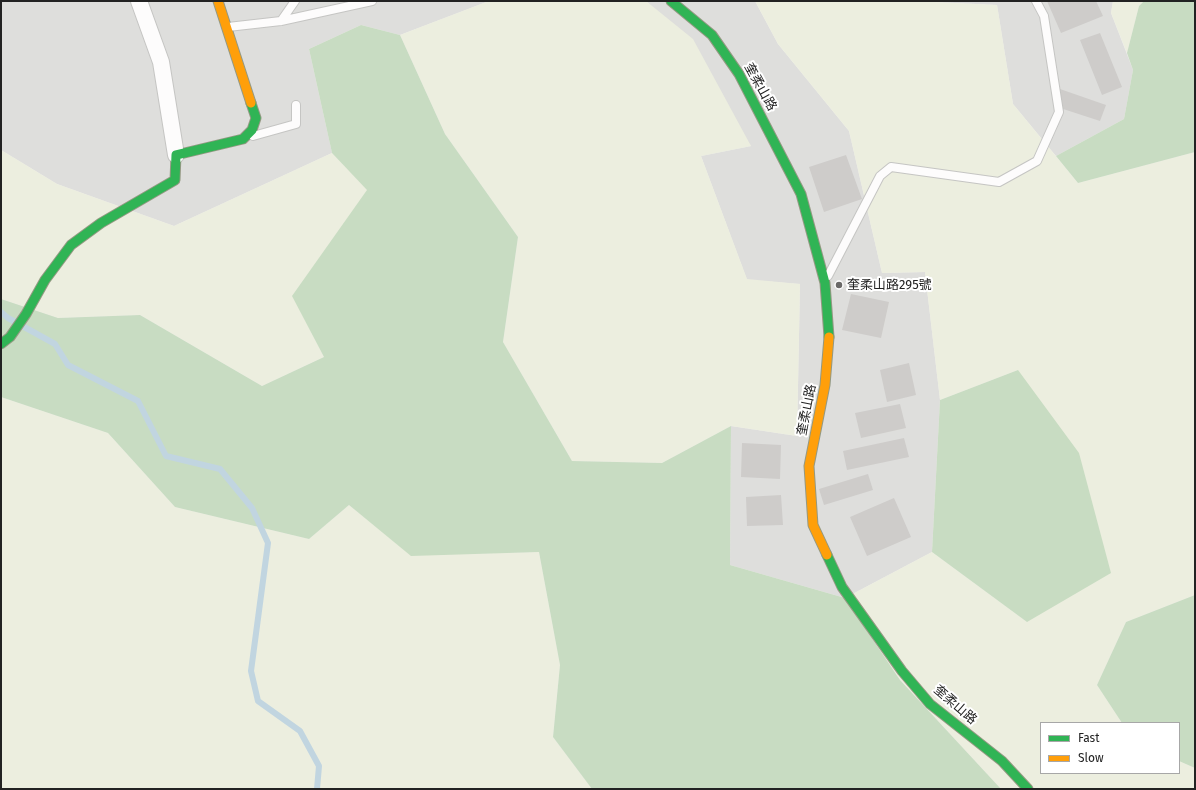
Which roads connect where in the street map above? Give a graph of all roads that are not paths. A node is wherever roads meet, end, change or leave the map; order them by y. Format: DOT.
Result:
graph roads {
  1 [pos="139,1"];
  2 [pos="218,1"];
  3 [pos="295,1"];
  4 [pos="372,1"];
  5 [pos="671,1"];
  6 [pos="1036,1"];
  7 [pos="281,21"];
  8 [pos="227,27"];
  9 [pos="296,105"];
  10 [pos="243,139"];
  11 [pos="176,155"];
  12 [pos="825,282"];
  13 [pos="1,344"];
  14 [pos="1028,789"];
  1 -- 11 [label="street"];
  2 -- 8 [label="street"];
  3 -- 7 [label="lane"];
  4 -- 7 [label="lane"];
  5 -- 12 [label="street, 奎柔山路"];
  6 -- 12 [label="lane"];
  7 -- 8 [label="lane"];
  8 -- 10 [label="street"];
  9 -- 10 [label="lane"];
  10 -- 11 [label="street"];
  11 -- 13 [label="street"];
  12 -- 14 [label="street, 奎柔山路"];
}
